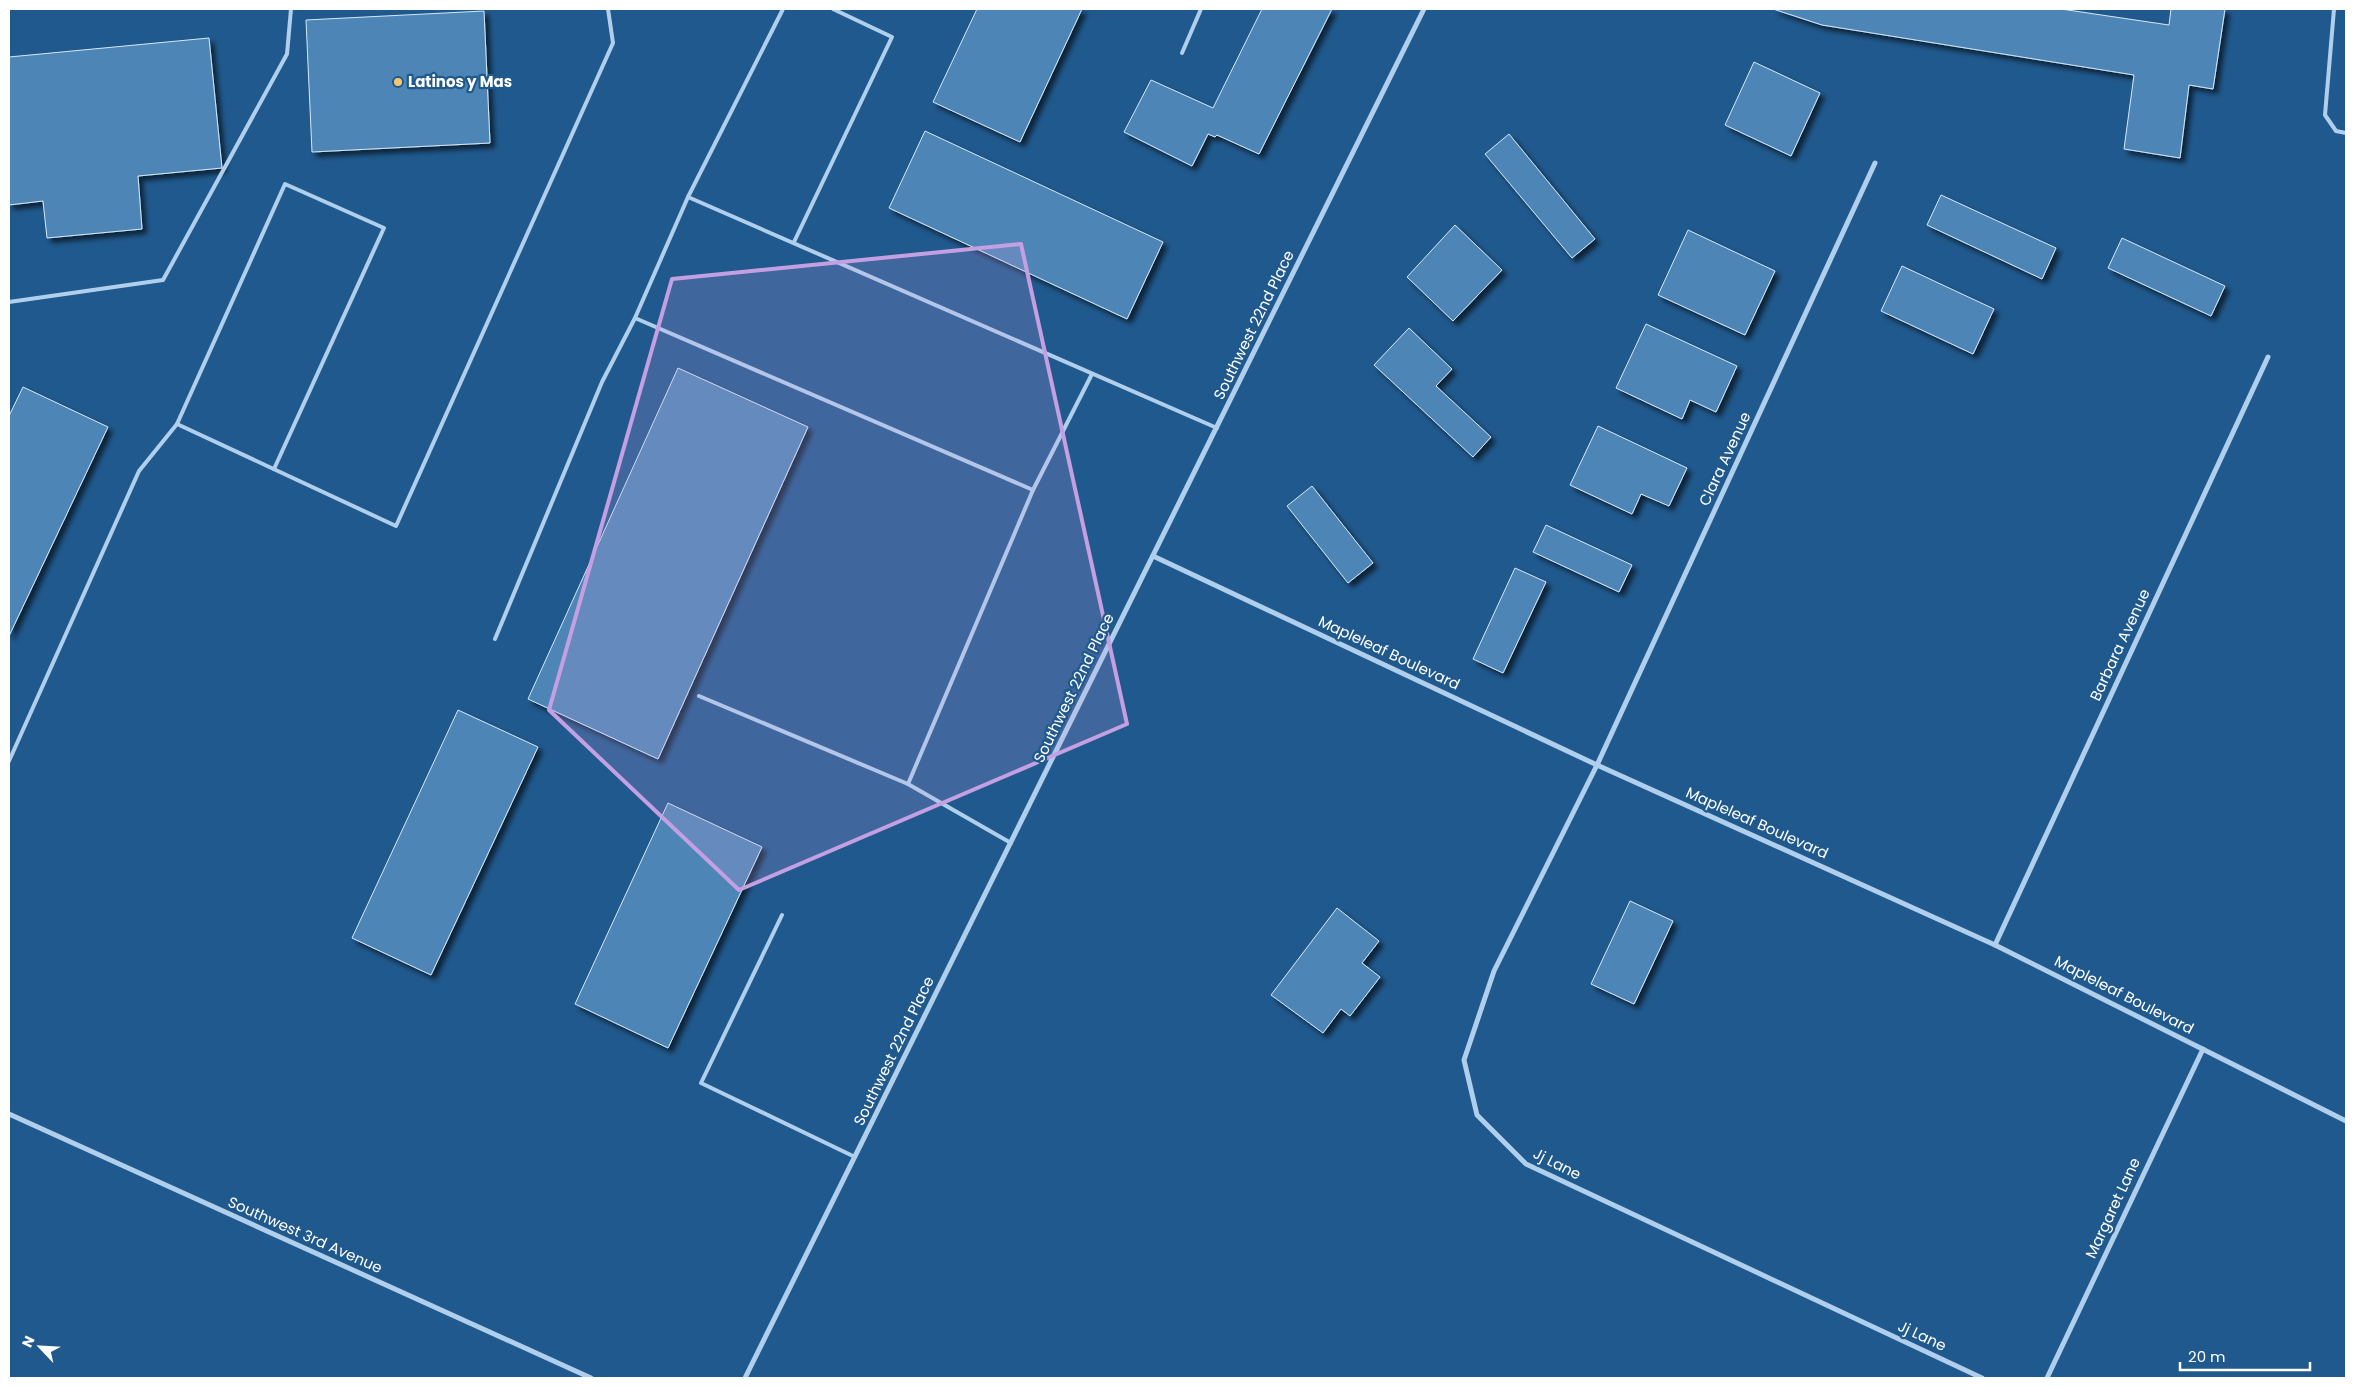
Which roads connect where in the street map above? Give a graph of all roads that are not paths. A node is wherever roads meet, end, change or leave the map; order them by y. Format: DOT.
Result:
graph roads {
  1 [pos="291,9"];
  2 [pos="608,9"];
  3 [pos="783,9"];
  4 [pos="833,9"];
  5 [pos="1201,9"];
  6 [pos="1424,9"];
  7 [pos="2334,9"];
  8 [pos="1182,53"];
  9 [pos="2346,133"];
  10 [pos="1875,163"];
  11 [pos="688,197"];
  12 [pos="794,242"];
  13 [pos="9,302"];
  14 [pos="636,318"];
  15 [pos="2268,357"];
  16 [pos="1092,374"];
  17 [pos="177,424"];
  18 [pos="1217,428"];
  19 [pos="274,469"];
  20 [pos="1033,490"];
  21 [pos="1154,556"];
  22 [pos="494,639"];
  23 [pos="699,696"];
  24 [pos="9,761"];
  25 [pos="1598,765"];
  26 [pos="908,784"];
  27 [pos="1011,843"];
  28 [pos="782,914"];
  29 [pos="1995,944"];
  30 [pos="2203,1049"];
  31 [pos="9,1114"];
  32 [pos="2346,1121"];
  33 [pos="855,1157"];
  34 [pos="591,1378"];
  35 [pos="745,1378"];
  36 [pos="1982,1378"];
  37 [pos="2046,1378"];
  1 -- 13 [label="lane"];
  2 -- 19 [label="lane"];
  3 -- 11 [label="lane"];
  4 -- 12 [label="lane"];
  5 -- 8 [label="lane"];
  6 -- 18 [label="street, Southwest 22nd Place"];
  7 -- 9 [label="lane"];
  10 -- 25 [label="street, Clara Avenue"];
  11 -- 12 [label="lane"];
  11 -- 14 [label="lane"];
  12 -- 16 [label="lane"];
  14 -- 20 [label="lane"];
  14 -- 22 [label="lane"];
  15 -- 29 [label="street, Barbara Avenue"];
  16 -- 18 [label="lane"];
  16 -- 20 [label="lane"];
  17 -- 19 [label="lane"];
  17 -- 19 [label="lane"];
  17 -- 24 [label="lane"];
  18 -- 21 [label="street, Southwest 22nd Place"];
  20 -- 26 [label="lane"];
  21 -- 25 [label="street, Mapleleaf Boulevard"];
  21 -- 27 [label="street, Southwest 22nd Place"];
  23 -- 26 [label="lane"];
  25 -- 29 [label="street, Mapleleaf Boulevard"];
  25 -- 36 [label="street, Jj Lane"];
  26 -- 27 [label="lane"];
  27 -- 33 [label="street, Southwest 22nd Place"];
  28 -- 33 [label="lane"];
  29 -- 30 [label="street, Mapleleaf Boulevard"];
  30 -- 32 [label="street, Mapleleaf Boulevard"];
  30 -- 37 [label="street, Margaret Lane"];
  31 -- 34 [label="street, Southwest 3rd Avenue"];
  33 -- 35 [label="street, Southwest 22nd Place"];
}
